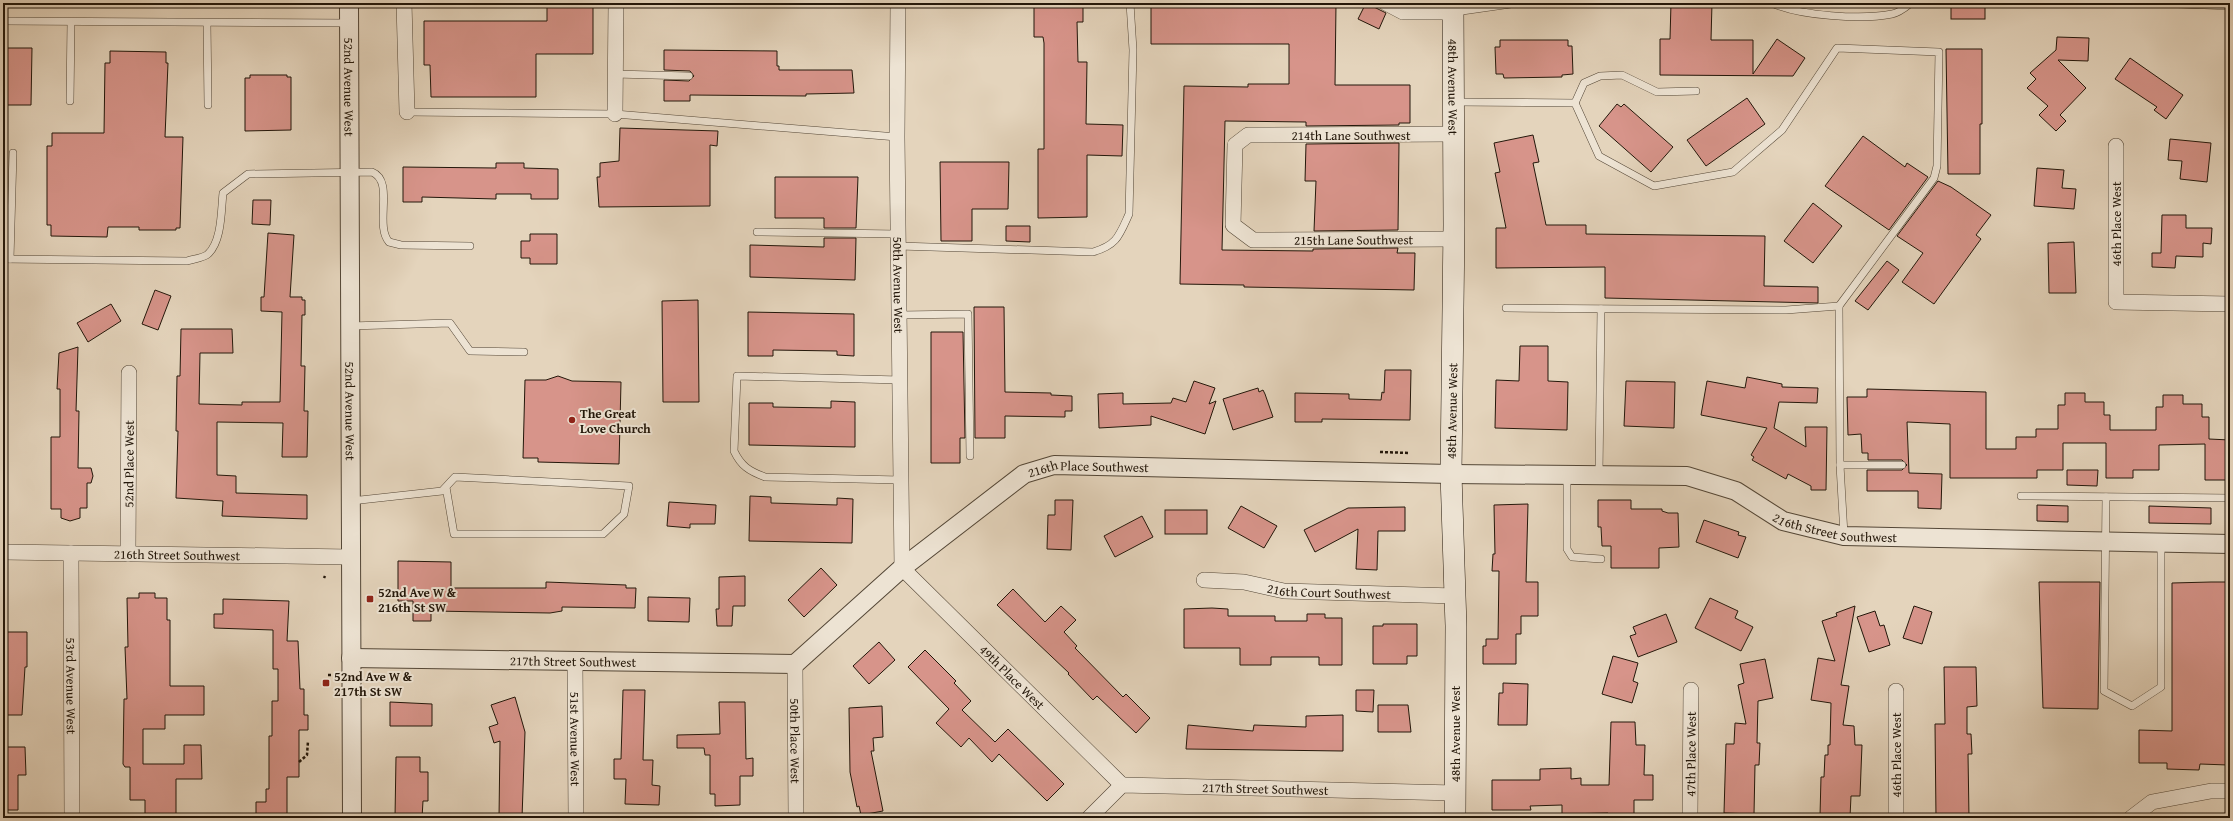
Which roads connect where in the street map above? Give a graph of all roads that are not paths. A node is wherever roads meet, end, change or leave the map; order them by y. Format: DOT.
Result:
graph roads {
  1 [pos="349,3"];
  2 [pos="404,3"];
  3 [pos="616,3"];
  4 [pos="898,3"];
  5 [pos="1130,3"];
  6 [pos="1386,3"];
  7 [pos="1518,3"];
  8 [pos="1772,3"];
  9 [pos="1911,3"];
  10 [pos="2152,3"];
  11 [pos="2230,6"];
  12 [pos="1453,8"];
  13 [pos="3,21"];
  14 [pos="71,22"];
  15 [pos="206,23"];
  16 [pos="349,23"];
  17 [pos="615,74"];
  18 [pos="689,76"];
  19 [pos="1696,91"];
  20 [pos="70,101"];
  21 [pos="1453,102"];
  22 [pos="1575,103"];
  23 [pos="208,105"];
  24 [pos="407,112"];
  25 [pos="615,114"];
  26 [pos="1454,134"];
  27 [pos="898,137"];
  28 [pos="2116,146"];
  29 [pos="12,154"];
  30 [pos="349,172"];
  31 [pos="758,232"];
  32 [pos="1454,239"];
  33 [pos="899,240"];
  34 [pos="1253,240"];
  35 [pos="470,246"];
  36 [pos="7,259"];
  37 [pos="2230,304"];
  38 [pos="1839,306"];
  39 [pos="1506,308"];
  40 [pos="1602,309"];
  41 [pos="900,315"];
  42 [pos="349,326"];
  43 [pos="524,352"];
  44 [pos="129,373"];
  45 [pos="900,380"];
  46 [pos="970,456"];
  47 [pos="1840,465"];
  48 [pos="1902,465"];
  49 [pos="1451,474"];
  50 [pos="1567,474"];
  51 [pos="1599,474"];
  52 [pos="901,480"];
  53 [pos="446,486"];
  54 [pos="2021,496"];
  55 [pos="2106,496"];
  56 [pos="2230,498"];
  57 [pos="350,501"];
  58 [pos="1844,536"];
  59 [pos="2105,543"];
  60 [pos="2161,543"];
  61 [pos="2230,544"];
  62 [pos="3,552"];
  63 [pos="71,553"];
  64 [pos="128,554"];
  65 [pos="350,557"];
  66 [pos="1602,559"];
  67 [pos="902,568"];
  68 [pos="1204,580"];
  69 [pos="1455,596"];
  70 [pos="351,658"];
  71 [pos="575,660"];
  72 [pos="795,664"];
  73 [pos="1691,690"];
  74 [pos="1896,691"];
  75 [pos="1122,785"];
  76 [pos="2230,791"];
  77 [pos="1455,793"];
  78 [pos="72,818"];
  79 [pos="352,818"];
  80 [pos="576,818"];
  81 [pos="796,818"];
  82 [pos="1090,818"];
  83 [pos="1455,818"];
  84 [pos="1690,818"];
  85 [pos="1896,818"];
  86 [pos="2131,818"];
  1 -- 16 [label="street, 52nd Avenue West"];
  2 -- 24 [label="street"];
  3 -- 17 [label="street"];
  4 -- 27 [label="street, 50th Avenue West"];
  5 -- 33 [label="lane"];
  6 -- 12 [label="street"];
  7 -- 12 [label="lane"];
  8 -- 9 [label="lane"];
  10 -- 11 [label="lane"];
  12 -- 21 [label="main road, 48th Avenue West"];
  13 -- 14 [label="lane"];
  14 -- 15 [label="lane"];
  14 -- 20 [label="lane"];
  15 -- 16 [label="lane"];
  15 -- 23 [label="lane"];
  16 -- 30 [label="street, 52nd Avenue West"];
  17 -- 18 [label="lane"];
  17 -- 25 [label="street"];
  19 -- 22 [label="lane"];
  21 -- 22 [label="lane"];
  21 -- 26 [label="main road, 48th Avenue West"];
  22 -- 38 [label="lane"];
  24 -- 25 [label="lane"];
  25 -- 27 [label="lane"];
  26 -- 32 [label="main road, 48th Avenue West"];
  26 -- 34 [label="street, 214th Lane Southwest"];
  27 -- 33 [label="street, 50th Avenue West"];
  28 -- 37 [label="street, 46th Place West"];
  29 -- 36 [label="lane"];
  30 -- 35 [label="lane"];
  30 -- 36 [label="lane"];
  30 -- 42 [label="street, 52nd Avenue West"];
  31 -- 33 [label="lane"];
  32 -- 34 [label="street, 215th Lane Southwest"];
  32 -- 49 [label="main road, 48th Avenue West"];
  33 -- 41 [label="street, 50th Avenue West"];
  38 -- 40 [label="lane"];
  38 -- 47 [label="lane"];
  39 -- 40 [label="lane"];
  40 -- 51 [label="lane"];
  41 -- 45 [label="street, 50th Avenue West"];
  41 -- 46 [label="lane"];
  42 -- 43 [label="lane"];
  42 -- 57 [label="street, 52nd Avenue West"];
  44 -- 64 [label="street, 52nd Place West"];
  45 -- 52 [label="street, 50th Avenue West"];
  45 -- 52 [label="lane"];
  47 -- 48 [label="lane"];
  47 -- 58 [label="lane"];
  49 -- 50 [label="street, 216th Street Southwest"];
  49 -- 67 [label="street, 216th Place Southwest"];
  49 -- 69 [label="main road, 48th Avenue West"];
  50 -- 51 [label="street, 216th Street Southwest"];
  50 -- 66 [label="lane"];
  51 -- 58 [label="street, 216th Street Southwest"];
  52 -- 67 [label="street, 50th Avenue West"];
  53 -- 53 [label="lane"];
  53 -- 57 [label="lane"];
  54 -- 55 [label="lane"];
  55 -- 56 [label="lane"];
  55 -- 59 [label="lane"];
  57 -- 65 [label="street, 52nd Avenue West"];
  58 -- 59 [label="street, 216th Street Southwest"];
  59 -- 60 [label="street, 216th Street Southwest"];
  59 -- 60 [label="lane"];
  60 -- 61 [label="street, 216th Street Southwest"];
  62 -- 63 [label="street, 216th Street Southwest"];
  63 -- 64 [label="street, 216th Street Southwest"];
  63 -- 78 [label="street, 53rd Avenue West"];
  64 -- 65 [label="street, 216th Street Southwest"];
  65 -- 70 [label="street, 52nd Avenue West"];
  67 -- 72 [label="street, 216th Place Southwest"];
  67 -- 75 [label="street, 49th Place West"];
  68 -- 69 [label="street, 216th Court Southwest"];
  69 -- 77 [label="main road, 48th Avenue West"];
  70 -- 71 [label="street, 217th Street Southwest"];
  70 -- 79 [label="street, 52nd Avenue West"];
  71 -- 72 [label="street, 217th Street Southwest"];
  71 -- 80 [label="street, 51st Avenue West"];
  72 -- 81 [label="street, 50th Place West"];
  73 -- 84 [label="street, 47th Place West"];
  74 -- 85 [label="street, 46th Place West"];
  75 -- 77 [label="street, 217th Street Southwest"];
  75 -- 82 [label="street"];
  76 -- 86 [label="street"];
  77 -- 83 [label="main road, 48th Avenue West"];
}
